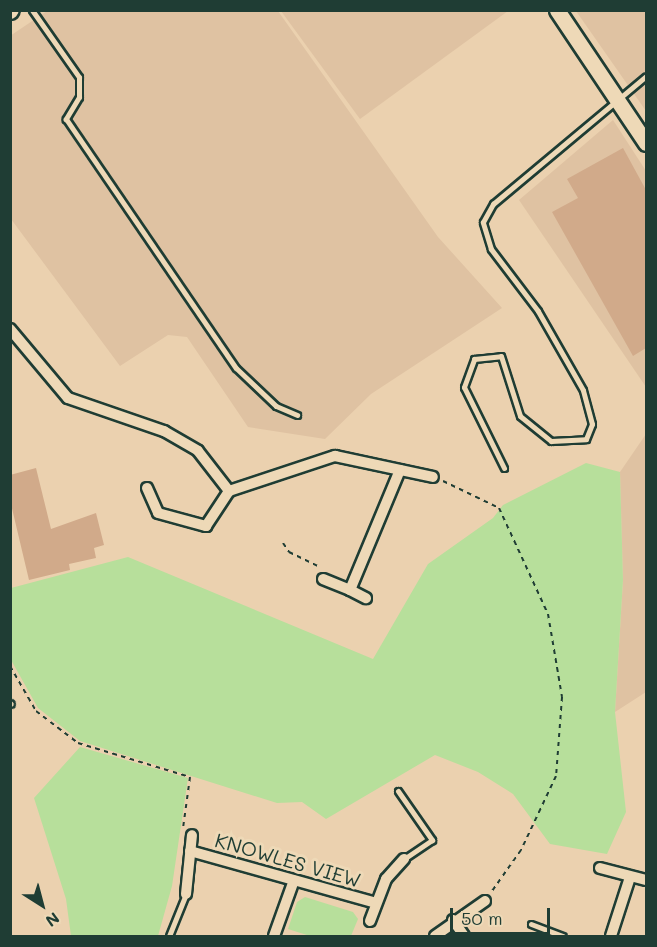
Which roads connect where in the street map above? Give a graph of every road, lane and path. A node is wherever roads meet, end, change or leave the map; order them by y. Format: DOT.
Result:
graph roads {
  1 [pos="32,10"];
  2 [pos="561,12"];
  3 [pos="646,76"];
  4 [pos="616,98"];
  5 [pos="646,143"];
  6 [pos="11,327"];
  7 [pos="297,415"];
  8 [pos="504,468"];
  9 [pos="399,470"];
  10 [pos="434,477"];
  11 [pos="147,488"];
  12 [pos="229,491"];
  13 [pos="283,543"];
  14 [pos="323,579"];
  15 [pos="350,591"];
  16 [pos="366,598"];
  17 [pos="10,666"];
  18 [pos="398,791"];
  19 [pos="187,834"];
  20 [pos="190,851"];
  21 [pos="404,859"];
  22 [pos="600,868"];
  23 [pos="630,877"];
  24 [pos="294,880"];
  25 [pos="646,880"];
  26 [pos="186,894"];
  27 [pos="485,901"];
  28 [pos="376,903"];
  29 [pos="453,920"];
  30 [pos="370,921"];
  31 [pos="531,924"];
  32 [pos="169,936"];
  33 [pos="276,936"];
  34 [pos="435,936"];
  35 [pos="464,936"];
  36 [pos="563,936"];
  37 [pos="611,936"];
  1 -- 7 [label="lane"];
  2 -- 4 [label="street"];
  3 -- 4 [label="lane"];
  4 -- 5 [label="street"];
  4 -- 8 [label="lane"];
  6 -- 12 [label="street"];
  9 -- 10 [label="street"];
  9 -- 12 [label="street"];
  9 -- 15 [label="street"];
  10 -- 27 [label="path"];
  11 -- 12 [label="street"];
  13 -- 14 [label="path"];
  14 -- 15 [label="street"];
  15 -- 16 [label="street"];
  17 -- 19 [label="path"];
  18 -- 21 [label="lane, KNOWLES VIEW"];
  19 -- 20 [label="street, KNOWLES VIEW"];
  20 -- 24 [label="street, KNOWLES VIEW"];
  20 -- 26 [label="street, KNOWLES VIEW"];
  21 -- 28 [label="street, KNOWLES VIEW"];
  22 -- 23 [label="street"];
  23 -- 25 [label="street"];
  23 -- 37 [label="street"];
  24 -- 28 [label="street, KNOWLES VIEW"];
  24 -- 33 [label="street"];
  26 -- 32 [label="lane"];
  27 -- 29 [label="street"];
  28 -- 30 [label="street, KNOWLES VIEW"];
  29 -- 34 [label="street"];
  29 -- 35 [label="street"];
  31 -- 36 [label="lane"];
}
